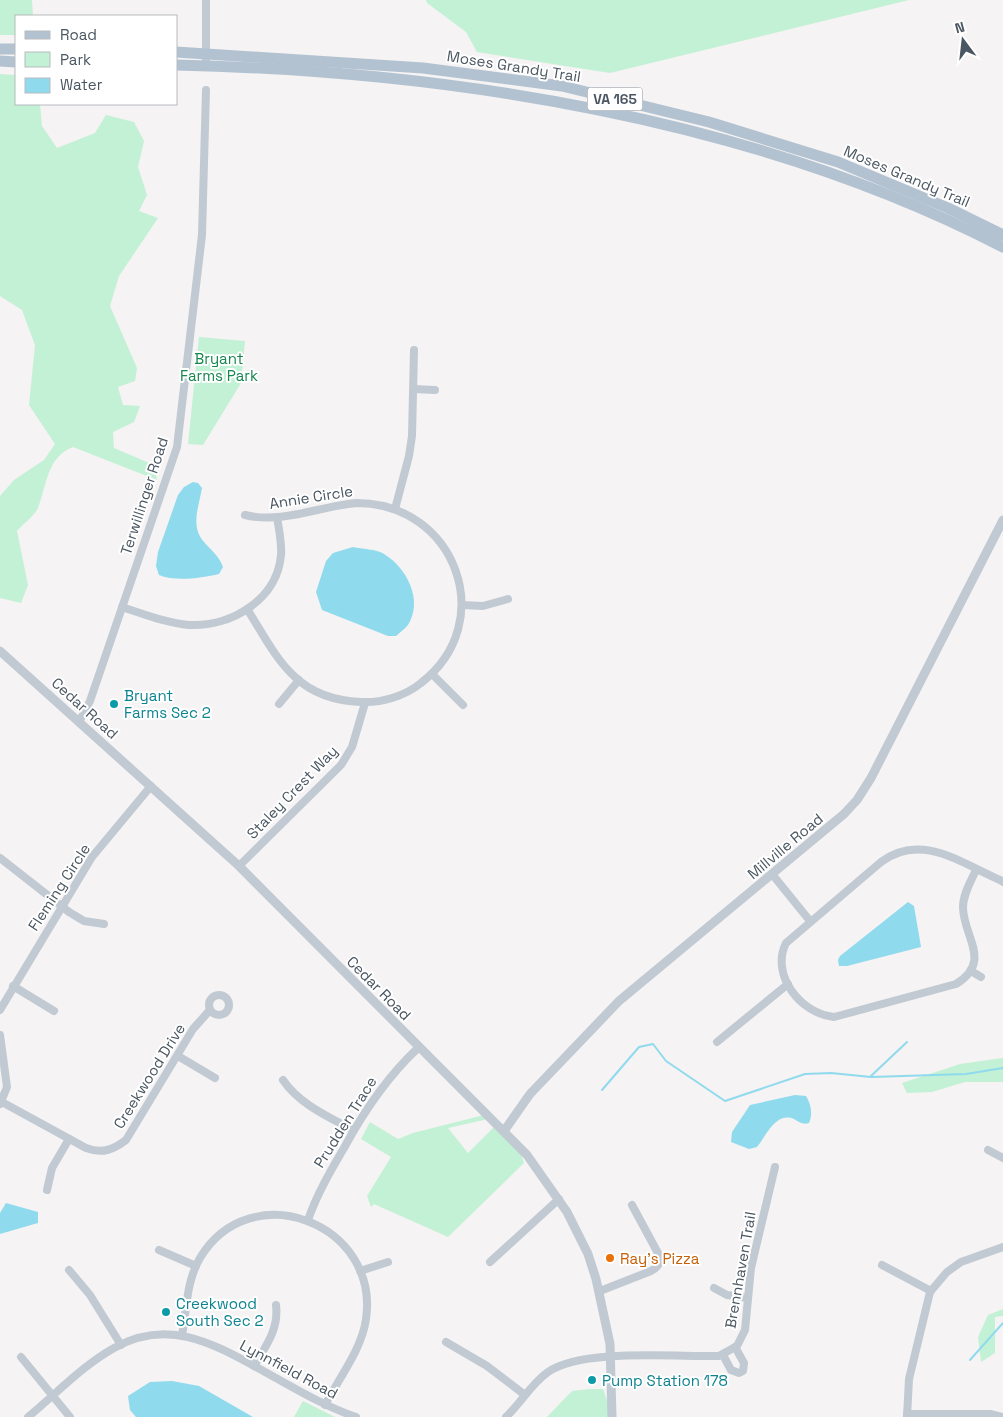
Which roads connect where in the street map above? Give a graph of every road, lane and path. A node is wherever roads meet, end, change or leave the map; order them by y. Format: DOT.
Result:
graph roads {
  1 [pos="206,0"];
  2 [pos="0,49"];
  3 [pos="15,49"];
  4 [pos="178,52"];
  5 [pos="206,53"];
  6 [pos="0,61"];
  7 [pos="15,62"];
  8 [pos="178,65"];
  9 [pos="206,66"];
  10 [pos="206,90"];
  11 [pos="1003,235"];
  12 [pos="1003,246"];
  13 [pos="414,350"];
  14 [pos="414,390"];
  15 [pos="434,390"];
  16 [pos="395,509"];
  17 [pos="245,515"];
  18 [pos="277,517"];
  19 [pos="1003,520"];
  20 [pos="508,599"];
  21 [pos="462,605"];
  22 [pos="122,607"];
  23 [pos="247,609"];
  24 [pos="0,651"];
  25 [pos="432,674"];
  26 [pos="299,680"];
  27 [pos="365,703"];
  28 [pos="279,704"];
  29 [pos="463,705"];
  30 [pos="79,722"];
  31 [pos="150,786"];
  32 [pos="0,858"];
  33 [pos="239,866"];
  34 [pos="976,870"];
  35 [pos="772,874"];
  36 [pos="1003,882"];
  37 [pos="61,906"];
  38 [pos="810,921"];
  39 [pos="104,924"];
  40 [pos="970,971"];
  41 [pos="981,977"];
  42 [pos="788,984"];
  43 [pos="13,986"];
  44 [pos="0,1010"];
  45 [pos="210,1010"];
  46 [pos="54,1011"];
  47 [pos="0,1035"];
  48 [pos="717,1042"];
  49 [pos="418,1048"];
  50 [pos="178,1056"];
  51 [pos="215,1078"];
  52 [pos="283,1080"];
  53 [pos="0,1102"];
  54 [pos="354,1130"];
  55 [pos="504,1131"];
  56 [pos="69,1139"];
  57 [pos="988,1150"];
  58 [pos="1003,1158"];
  59 [pos="775,1167"];
  60 [pos="47,1190"];
  61 [pos="559,1199"];
  62 [pos="632,1205"];
  63 [pos="308,1220"];
  64 [pos="1003,1247"];
  65 [pos="159,1250"];
  66 [pos="388,1262"];
  67 [pos="490,1262"];
  68 [pos="882,1265"];
  69 [pos="196,1266"];
  70 [pos="69,1270"];
  71 [pos="360,1271"];
  72 [pos="714,1288"];
  73 [pos="931,1290"];
  74 [pos="600,1291"];
  75 [pos="748,1298"];
  76 [pos="276,1305"];
  77 [pos="182,1336"];
  78 [pos="446,1342"];
  79 [pos="121,1345"];
  80 [pos="735,1347"];
  81 [pos="723,1355"];
  82 [pos="611,1357"];
  83 [pos="21,1358"];
  84 [pos="254,1366"];
  85 [pos="52,1395"];
  86 [pos="526,1395"];
  87 [pos="325,1405"];
  88 [pos="907,1415"];
  89 [pos="28,1417"];
  90 [pos="70,1417"];
  91 [pos="356,1417"];
  92 [pos="506,1417"];
  93 [pos="612,1417"];
  94 [pos="1003,1417"];
  1 -- 5 [label="street"];
  2 -- 3 [label="main road"];
  4 -- 5 [label="main road, Moses Grandy Trail / VA 165"];
  5 -- 9 [label="street"];
  5 -- 11 [label="main road, Moses Grandy Trail / VA 165"];
  6 -- 7 [label="main road"];
  8 -- 9 [label="main road, Moses Grandy Trail / VA 165"];
  9 -- 12 [label="main road, Moses Grandy Trail / VA 165"];
  10 -- 22 [label="street, Terwillinger Road"];
  13 -- 14 [label="street"];
  14 -- 15 [label="street"];
  14 -- 16 [label="street"];
  16 -- 18 [label="street, Annie Circle"];
  16 -- 21 [label="street, Annie Circle"];
  17 -- 18 [label="street, Annie Circle"];
  18 -- 23 [label="street"];
  19 -- 35 [label="street, Millville Road"];
  20 -- 21 [label="street"];
  21 -- 25 [label="street, Annie Circle"];
  22 -- 23 [label="street"];
  22 -- 30 [label="street, Terwillinger Road"];
  23 -- 26 [label="street, Annie Circle"];
  24 -- 30 [label="street, Cedar Road"];
  25 -- 27 [label="street, Annie Circle"];
  25 -- 29 [label="street"];
  26 -- 27 [label="street, Annie Circle"];
  26 -- 28 [label="street"];
  27 -- 33 [label="street, Staley Crest Way"];
  30 -- 31 [label="street, Cedar Road"];
  31 -- 33 [label="street, Cedar Road"];
  31 -- 37 [label="street, Fleming Circle"];
  32 -- 37 [label="street"];
  33 -- 49 [label="street, Cedar Road"];
  34 -- 36 [label="street"];
  34 -- 38 [label="street"];
  34 -- 40 [label="street"];
  35 -- 38 [label="street"];
  35 -- 55 [label="street, Millville Road"];
  37 -- 39 [label="street"];
  37 -- 43 [label="street, Fleming Circle"];
  38 -- 42 [label="street"];
  40 -- 41 [label="street"];
  40 -- 42 [label="street"];
  42 -- 48 [label="street"];
  43 -- 44 [label="street, Fleming Circle"];
  43 -- 46 [label="street"];
  45 -- 50 [label="street, Creekwood Drive"];
  47 -- 53 [label="street"];
  49 -- 54 [label="street, Prudden Trace"];
  49 -- 55 [label="street, Cedar Road"];
  50 -- 51 [label="street"];
  50 -- 56 [label="street, Creekwood Drive"];
  52 -- 54 [label="street"];
  53 -- 56 [label="street, Creekwood Drive"];
  54 -- 63 [label="street, Prudden Trace"];
  55 -- 61 [label="street, Cedar Road"];
  56 -- 60 [label="street"];
  57 -- 58 [label="street"];
  59 -- 75 [label="street, Brennhaven Trail"];
  61 -- 67 [label="street"];
  61 -- 74 [label="street, Cedar Road"];
  62 -- 74 [label="street"];
  63 -- 69 [label="street"];
  63 -- 71 [label="street"];
  64 -- 73 [label="street"];
  65 -- 69 [label="street"];
  66 -- 71 [label="street"];
  68 -- 73 [label="street"];
  69 -- 77 [label="street"];
  70 -- 79 [label="street"];
  71 -- 87 [label="street"];
  72 -- 75 [label="street"];
  73 -- 88 [label="street"];
  74 -- 82 [label="street, Cedar Road"];
  75 -- 80 [label="street, Brennhaven Trail"];
  76 -- 84 [label="street"];
  77 -- 79 [label="street, Lynnfield Road"];
  77 -- 84 [label="street, Lynnfield Road"];
  78 -- 86 [label="street"];
  79 -- 85 [label="street, Lynnfield Road"];
  80 -- 81 [label="street, Brennhaven Trail"];
  80 -- 81 [label="street, Brennhaven Trail"];
  81 -- 82 [label="street"];
  82 -- 86 [label="street"];
  82 -- 93 [label="street, Cedar Road"];
  83 -- 85 [label="street"];
  84 -- 87 [label="street, Lynnfield Road"];
  85 -- 89 [label="street, Lynnfield Road"];
  85 -- 90 [label="street"];
  86 -- 92 [label="street"];
  87 -- 91 [label="street, Lynnfield Road"];
  88 -- 94 [label="street"];
}
